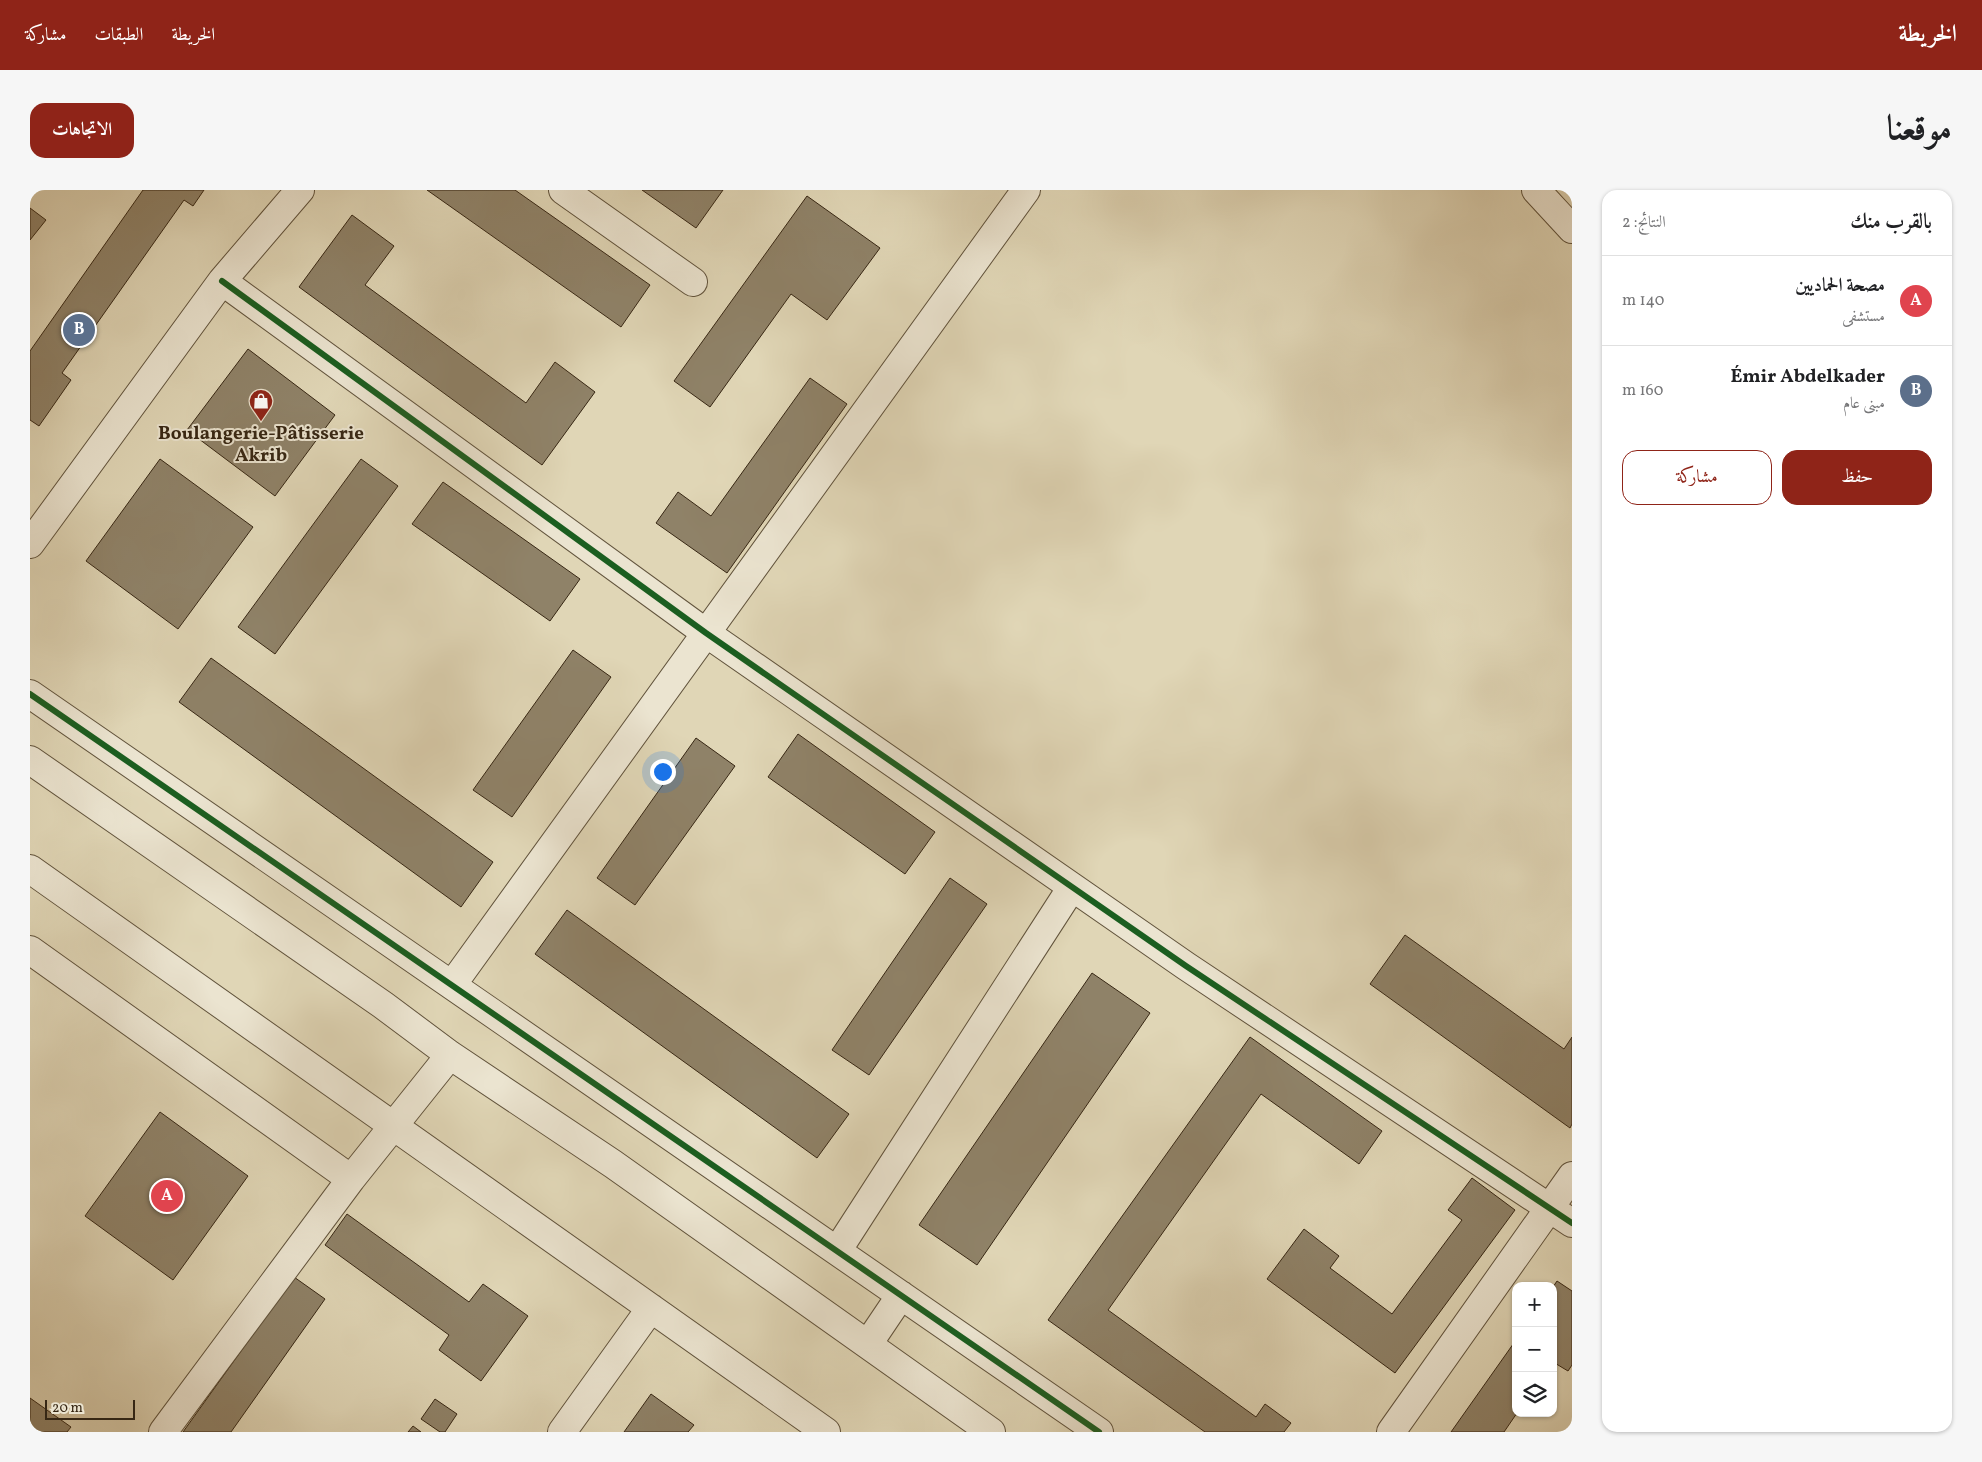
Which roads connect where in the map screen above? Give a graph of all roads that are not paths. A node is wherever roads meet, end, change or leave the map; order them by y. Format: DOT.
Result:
graph roads {
  1 [pos="300,190"];
  2 [pos="562,190"];
  3 [pos="1026,190"];
  4 [pos="1536,190"];
  5 [pos="1572,229"];
  6 [pos="222,281"];
  7 [pos="693,282"];
  8 [pos="30,544"];
  9 [pos="706,633"];
  10 [pos="30,694"];
  11 [pos="30,760"];
  12 [pos="30,869"];
  13 [pos="1072,887"];
  14 [pos="30,950"];
  15 [pos="452,985"];
  16 [pos="450,1055"];
  17 [pos="393,1126"];
  18 [pos="1572,1176"];
  19 [pos="351,1179"];
  20 [pos="1549,1207"];
  21 [pos="1572,1223"];
  22 [pos="837,1251"];
  23 [pos="901,1295"];
  24 [pos="651,1308"];
  25 [pos="868,1344"];
  26 [pos="164,1432"];
  27 [pos="562,1432"];
  28 [pos="826,1432"];
  29 [pos="992,1432"];
  30 [pos="1099,1432"];
  31 [pos="1391,1432"];
  1 -- 6 [label="street"];
  2 -- 7 [label="street"];
  3 -- 9 [label="street"];
  4 -- 5 [label="street"];
  6 -- 8 [label="street"];
  6 -- 9 [label="street"];
  9 -- 13 [label="street"];
  9 -- 15 [label="street"];
  10 -- 15 [label="street"];
  11 -- 16 [label="street"];
  12 -- 17 [label="street"];
  13 -- 20 [label="street"];
  13 -- 22 [label="street"];
  14 -- 19 [label="street"];
  15 -- 22 [label="street"];
  16 -- 17 [label="street"];
  16 -- 25 [label="street"];
  17 -- 19 [label="street"];
  17 -- 24 [label="street"];
  18 -- 20 [label="street"];
  19 -- 26 [label="street"];
  20 -- 21 [label="street"];
  20 -- 31 [label="street"];
  22 -- 23 [label="street"];
  23 -- 25 [label="street"];
  23 -- 30 [label="street"];
  24 -- 27 [label="street"];
  24 -- 28 [label="street"];
  25 -- 29 [label="street"];
}
